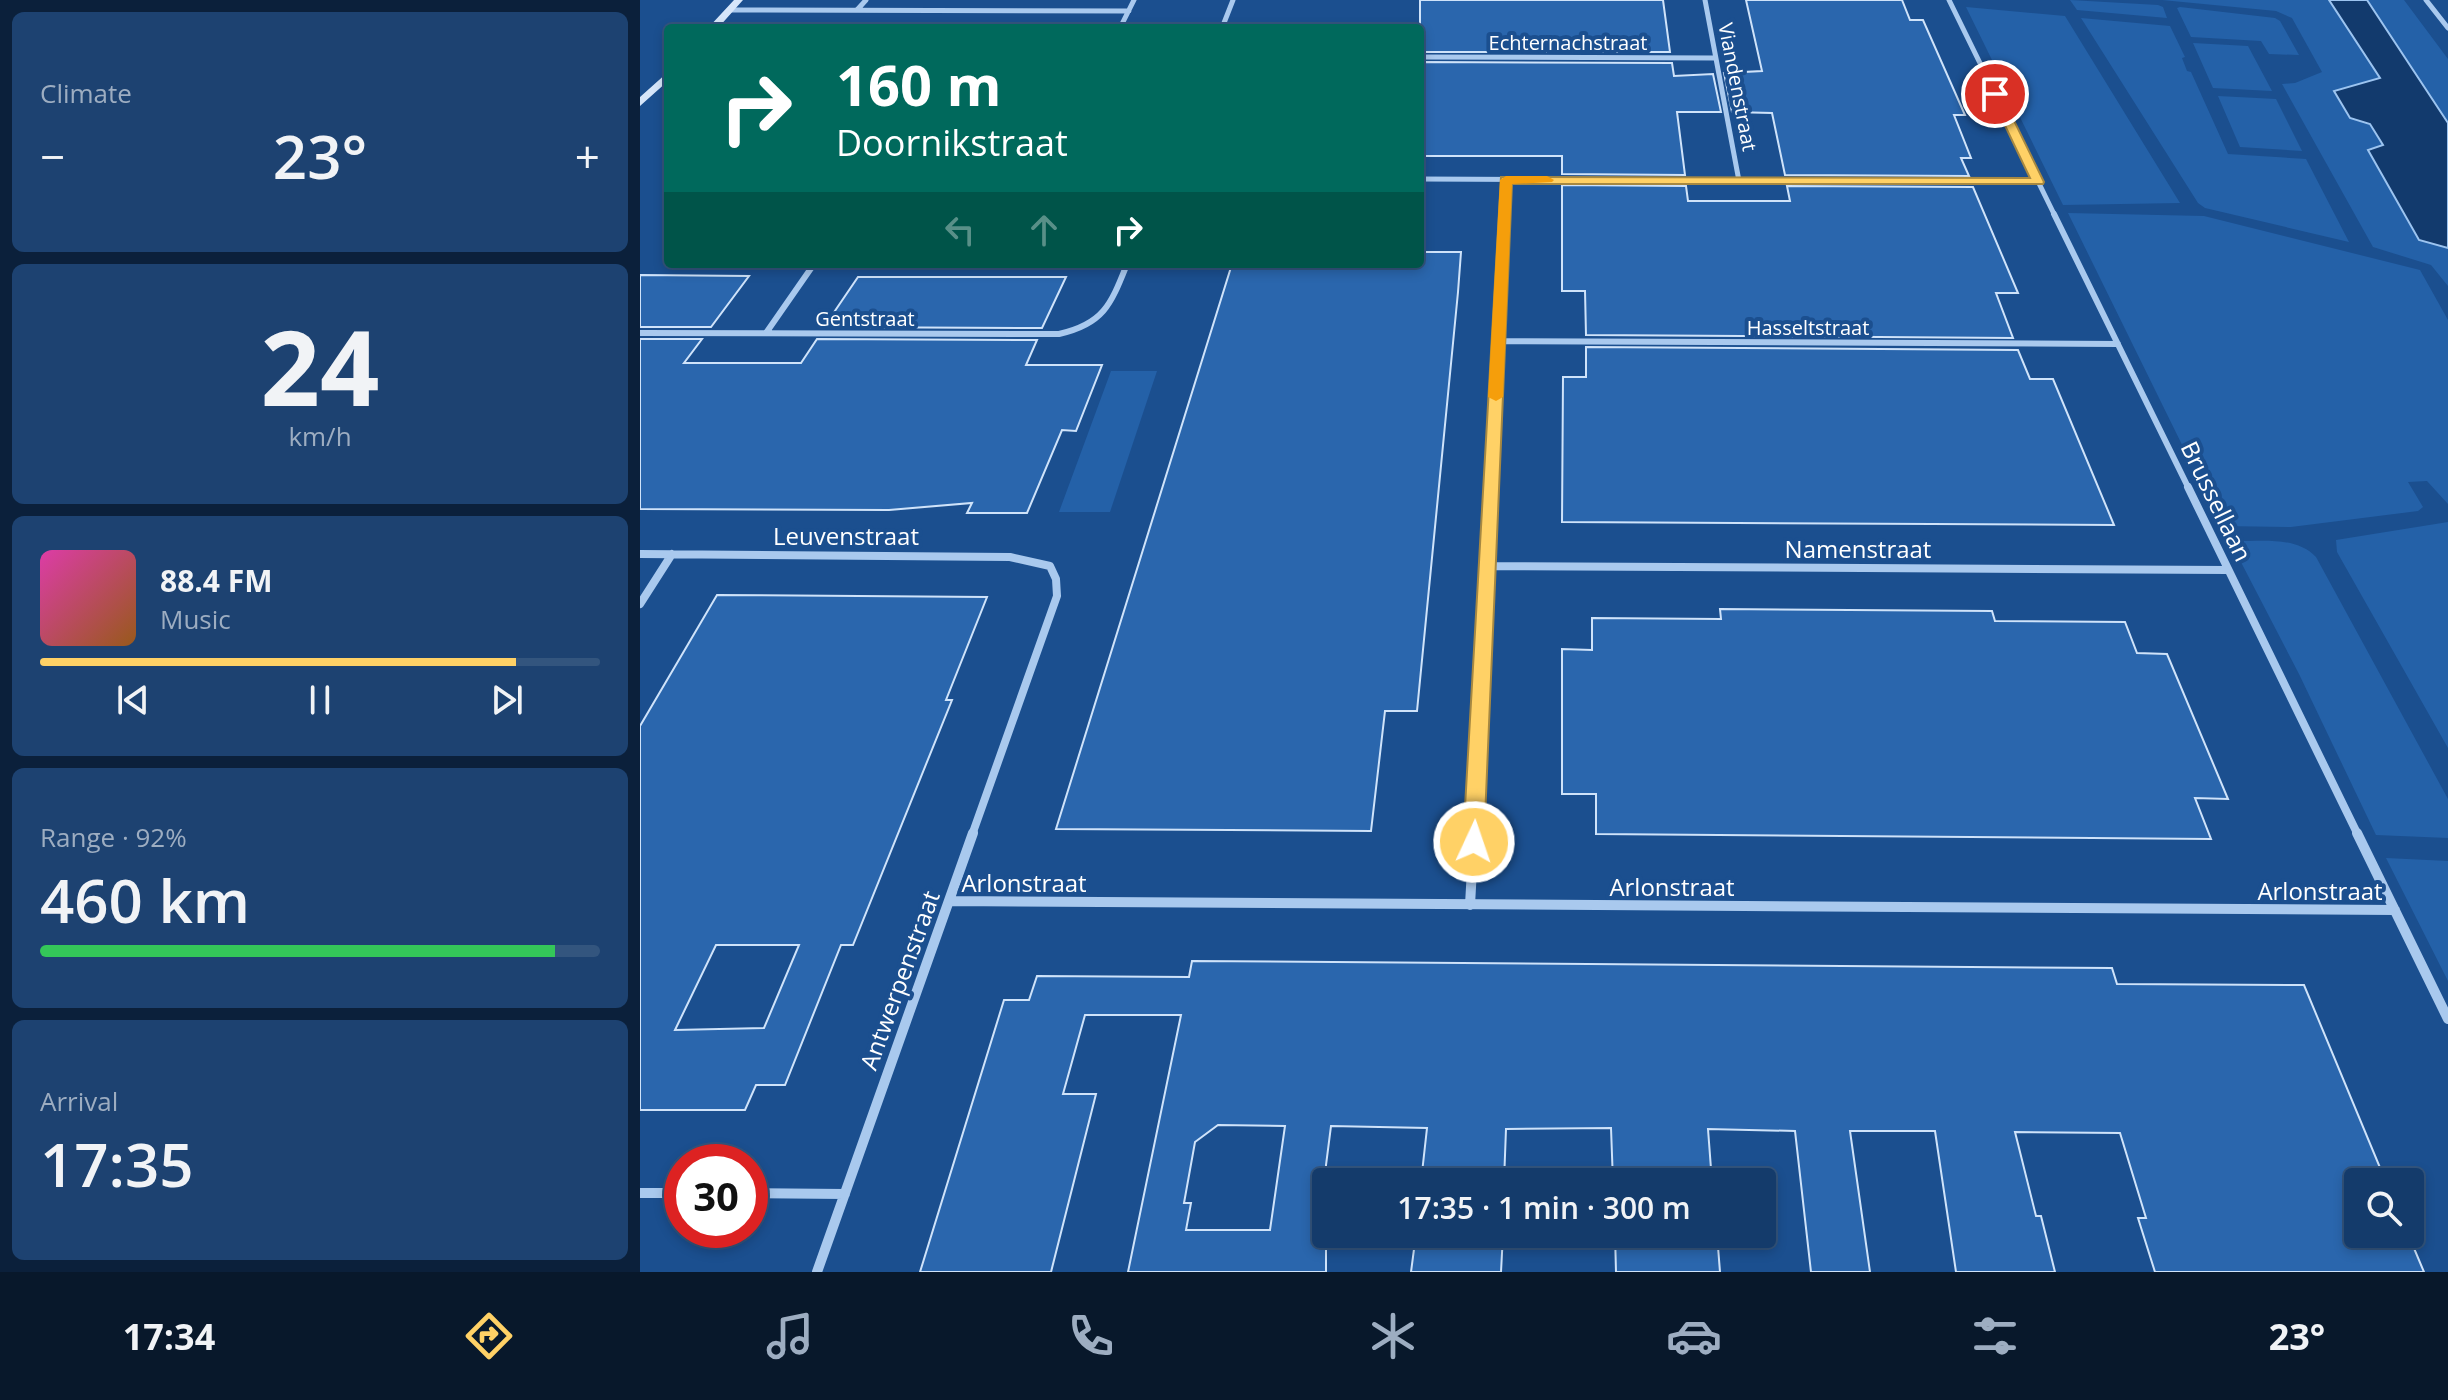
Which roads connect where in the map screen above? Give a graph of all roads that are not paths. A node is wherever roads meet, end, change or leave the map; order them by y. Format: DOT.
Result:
graph roads {
  1 [pos="739,0"];
  2 [pos="866,0"];
  3 [pos="1134,0"];
  4 [pos="1233,0"];
  5 [pos="1705,0"];
  6 [pos="1949,0"];
  7 [pos="2426,0"];
  8 [pos="729,10"];
  9 [pos="857,10"];
  10 [pos="1129,11"];
  11 [pos="717,24"];
  12 [pos="1122,24"];
  13 [pos="1224,24"];
  14 [pos="2448,28"];
  15 [pos="1424,57"];
  16 [pos="1716,58"];
  17 [pos="664,79"];
  18 [pos="640,103"];
  19 [pos="1424,179"];
  20 [pos="1506,180"];
  21 [pos="1739,181"];
  22 [pos="2038,182"];
  23 [pos="811,268"];
  24 [pos="1125,268"];
  25 [pos="640,333"];
  26 [pos="766,333"];
  27 [pos="1498,341"];
  28 [pos="2118,344"];
  29 [pos="640,554"];
  30 [pos="672,554"];
  31 [pos="1050,566"];
  32 [pos="1488,566"];
  33 [pos="2228,570"];
  34 [pos="640,604"];
  35 [pos="949,901"];
  36 [pos="1470,905"];
  37 [pos="2395,910"];
  38 [pos="2448,1019"];
  39 [pos="640,1193"];
  40 [pos="664,1193"];
  41 [pos="768,1193"];
  42 [pos="845,1194"];
  43 [pos="817,1272"];
  1 -- 8 [label="street"];
  2 -- 9 [label="street"];
  3 -- 10 [label="street"];
  4 -- 13 [label="street"];
  5 -- 16 [label="street, Viandenstraat"];
  6 -- 22 [label="street, Brussellaan"];
  7 -- 14 [label="street"];
  8 -- 9 [label="street"];
  8 -- 11 [label="street"];
  9 -- 10 [label="street"];
  10 -- 12 [label="street"];
  15 -- 16 [label="street, Echternachstraat"];
  16 -- 21 [label="street, Viandenstraat"];
  17 -- 18 [label="street"];
  19 -- 20 [label="street"];
  20 -- 21 [label="street"];
  20 -- 27 [label="street"];
  21 -- 22 [label="street"];
  22 -- 28 [label="street, Brussellaan"];
  23 -- 26 [label="street"];
  24 -- 26 [label="street, Gentstraat"];
  25 -- 26 [label="street, Gentstraat"];
  27 -- 28 [label="street, Hasseltstraat"];
  27 -- 32 [label="street"];
  28 -- 33 [label="street, Brussellaan"];
  29 -- 30 [label="street, Leuvenstraat"];
  30 -- 31 [label="street, Leuvenstraat"];
  30 -- 34 [label="street"];
  31 -- 35 [label="street, Antwerpenstraat"];
  32 -- 33 [label="street, Namenstraat"];
  32 -- 36 [label="street"];
  33 -- 37 [label="street, Brussellaan"];
  35 -- 36 [label="street, Arlonstraat"];
  35 -- 42 [label="street, Antwerpenstraat"];
  36 -- 37 [label="street, Arlonstraat"];
  37 -- 38 [label="street, Brussellaan"];
  39 -- 40 [label="street"];
  41 -- 42 [label="street"];
  42 -- 43 [label="street, Antwerpenstraat"];
}
